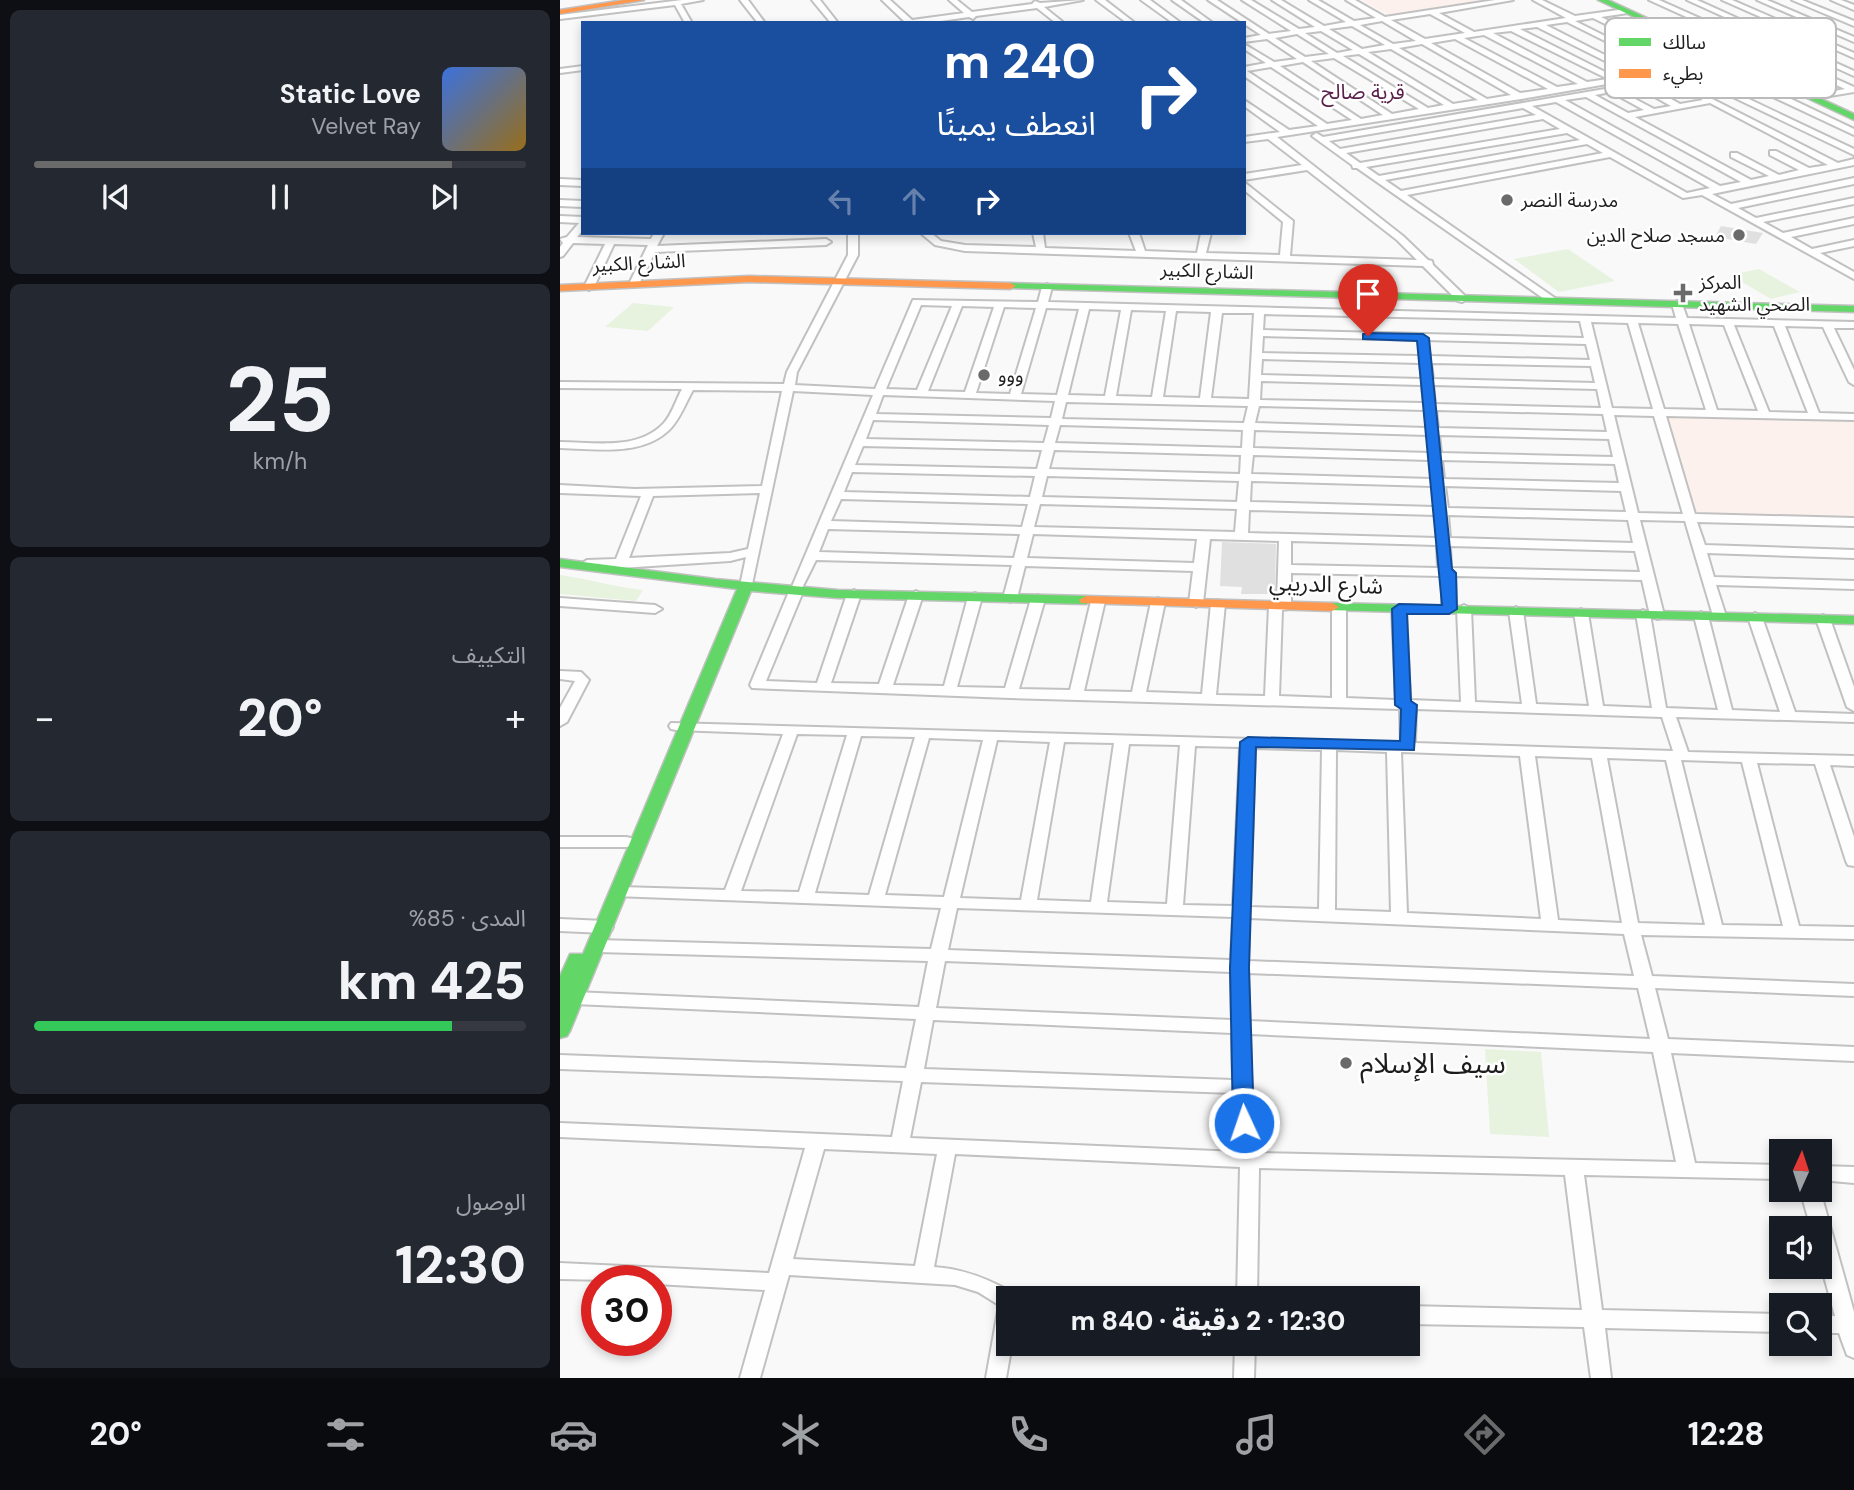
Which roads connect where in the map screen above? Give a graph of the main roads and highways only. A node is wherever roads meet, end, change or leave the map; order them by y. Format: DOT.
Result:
graph roads {
  1 [pos="577,0"];
  2 [pos="608,0"];
  3 [pos="640,0"];
  4 [pos="1602,0"];
  5 [pos="560,4"];
  6 [pos="1619,5"];
  7 [pos="560,15"];
  8 [pos="1645,18"];
  9 [pos="1817,98"];
  10 [pos="1825,98"];
  11 [pos="1854,114"];
  12 [pos="560,288"];
  13 [pos="1854,309"];
  14 [pos="564,566"];
  15 [pos="741,587"];
  16 [pos="1854,620"];
  17 [pos="681,727"];
  18 [pos="598,927"];
  19 [pos="567,998"];
  20 [pos="560,1031"];
  1 -- 5 [label="main road"];
  2 -- 5 [label="main road"];
  3 -- 7 [label="main road"];
  4 -- 6 [label="main road"];
  6 -- 8 [label="main road"];
  9 -- 11 [label="main road"];
  10 -- 11 [label="main road"];
  12 -- 13 [label="main road, الشارع الكبير"];
  14 -- 15 [label="main road, شارع الدريبي"];
  15 -- 16 [label="main road, شارع الدريبي"];
  15 -- 17 [label="main road"];
  17 -- 18 [label="main road"];
  17 -- 18 [label="main road"];
  18 -- 19 [label="main road"];
  18 -- 19 [label="main road"];
  19 -- 20 [label="main road"];
}
